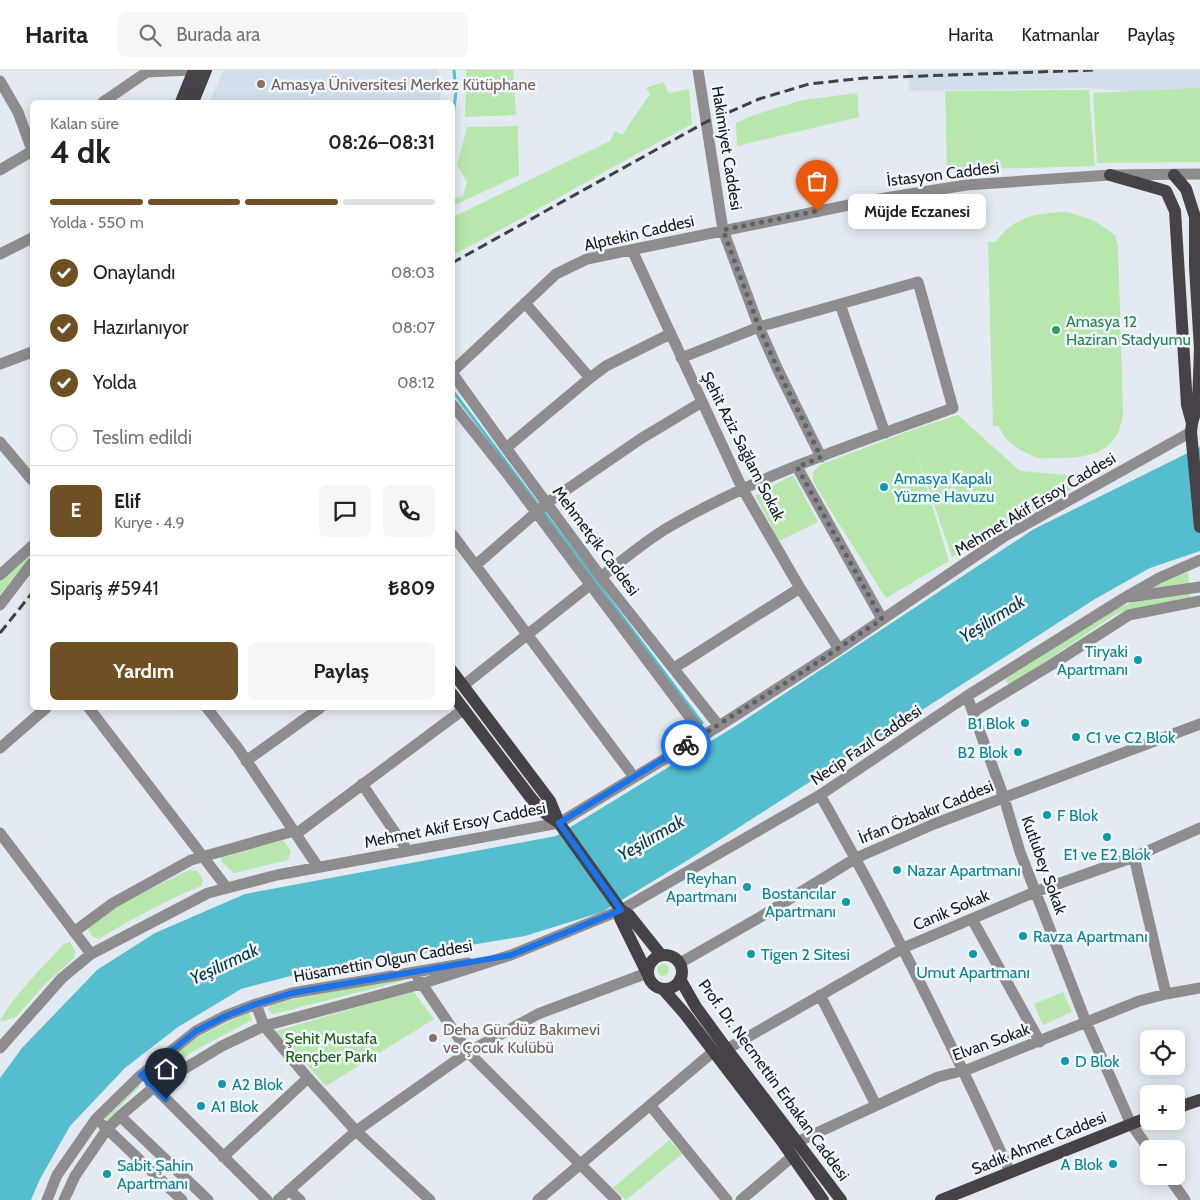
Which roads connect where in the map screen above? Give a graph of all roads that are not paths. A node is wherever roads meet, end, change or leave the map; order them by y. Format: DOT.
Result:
graph roads {
  1 [pos="192,70"];
  2 [pos="206,70"];
  3 [pos="698,70"];
  4 [pos="147,71"];
  5 [pos="0,81"];
  6 [pos="106,100"];
  7 [pos="182,100"];
  8 [pos="194,100"];
  9 [pos="30,145"];
  10 [pos="30,152"];
  11 [pos="0,170"];
  12 [pos="1200,174"];
  13 [pos="1110,175"];
  14 [pos="1174,175"];
  15 [pos="723,230"];
  16 [pos="30,239"];
  17 [pos="632,250"];
  18 [pos="0,254"];
  19 [pos="1198,267"];
  20 [pos="525,303"];
  21 [pos="840,304"];
  22 [pos="759,327"];
  23 [pos="670,334"];
  24 [pos="1200,349"];
  25 [pos="1182,350"];
  26 [pos="30,353"];
  27 [pos="681,358"];
  28 [pos="0,364"];
  29 [pos="455,369"];
  30 [pos="455,376"];
  31 [pos="590,378"];
  32 [pos="702,402"];
  33 [pos="455,408"];
  34 [pos="1194,429"];
  35 [pos="885,433"];
  36 [pos="0,442"];
  37 [pos="506,448"];
  38 [pos="821,457"];
  39 [pos="797,467"];
  40 [pos="30,478"];
  41 [pos="742,488"];
  42 [pos="547,503"];
  43 [pos="536,511"];
  44 [pos="1200,527"];
  45 [pos="455,538"];
  46 [pos="30,548"];
  47 [pos="1200,560"];
  48 [pos="477,564"];
  49 [pos="30,566"];
  50 [pos="0,575"];
  51 [pos="601,577"];
  52 [pos="590,585"];
  53 [pos="1200,587"];
  54 [pos="800,588"];
  55 [pos="1124,598"];
  56 [pos="1200,601"];
  57 [pos="0,605"];
  58 [pos="882,619"];
  59 [pos="528,633"];
  60 [pos="839,649"];
  61 [pos="674,668"];
  62 [pos="455,674"];
  63 [pos="464,685"];
  64 [pos="967,696"];
  65 [pos="455,698"];
  66 [pos="464,709"];
  67 [pos="44,710"];
  68 [pos="91,710"];
  69 [pos="208,710"];
  70 [pos="317,710"];
  71 [pos="973,712"];
  72 [pos="1200,724"];
  73 [pos="719,726"];
  74 [pos="703,735"];
  75 [pos="0,748"];
  76 [pos="246,760"];
  77 [pos="634,777"];
  78 [pos="362,784"];
  79 [pos="820,795"];
  80 [pos="1004,798"];
  81 [pos="561,826"];
  82 [pos="1200,828"];
  83 [pos="295,832"];
  84 [pos="0,833"];
  85 [pos="407,850"];
  86 [pos="203,857"];
  87 [pos="1134,857"];
  88 [pos="856,858"];
  89 [pos="318,868"];
  90 [pos="227,888"];
  91 [pos="1035,892"];
  92 [pos="619,907"];
  93 [pos="972,919"];
  94 [pos="74,932"];
  95 [pos="903,948"];
  96 [pos="90,954"];
  97 [pos="511,955"];
  98 [pos="661,955"];
  99 [pos="680,963"];
  100 [pos="416,972"];
  101 [pos="647,973"];
  102 [pos="680,979"];
  103 [pos="421,984"];
  104 [pos="1200,988"];
  105 [pos="663,989"];
  106 [pos="1166,994"];
  107 [pos="820,995"];
  108 [pos="256,1004"];
  109 [pos="1086,1022"];
  110 [pos="264,1026"];
  111 [pos="1040,1042"];
  112 [pos="0,1046"];
  113 [pos="727,1049"];
  114 [pos="714,1051"];
  115 [pos="468,1052"];
  116 [pos="964,1071"];
  117 [pos="141,1075"];
  118 [pos="308,1078"];
  119 [pos="154,1087"];
  120 [pos="1199,1101"];
  121 [pos="876,1105"];
  122 [pos="1185,1105"];
  123 [pos="650,1106"];
  124 [pos="120,1116"];
  125 [pos="96,1119"];
  126 [pos="1140,1121"];
  127 [pos="1131,1124"];
  128 [pos="107,1129"];
  129 [pos="356,1131"];
  130 [pos="1143,1140"];
  131 [pos="797,1142"];
  132 [pos="792,1156"];
  133 [pos="224,1157"];
  134 [pos="581,1165"];
  135 [pos="1010,1172"];
  136 [pos="1174,1185"];
  137 [pos="289,1190"];
  138 [pos="1183,1199"];
  139 [pos="47,1200"];
  140 [pos="64,1200"];
  141 [pos="182,1200"];
  142 [pos="208,1200"];
  143 [pos="267,1200"];
  144 [pos="278,1200"];
  145 [pos="300,1200"];
  146 [pos="430,1200"];
  147 [pos="538,1200"];
  148 [pos="616,1200"];
  149 [pos="726,1200"];
  150 [pos="741,1200"];
  151 [pos="823,1200"];
  152 [pos="842,1200"];
  153 [pos="941,1200"];
  1 -- 4 [label="street"];
  1 -- 7 [label="main road"];
  2 -- 8 [label="main road"];
  3 -- 15 [label="street, Hakimiyet Caddesi"];
  4 -- 6 [label="street"];
  5 -- 9 [label="street"];
  10 -- 11 [label="street"];
  12 -- 14 [label="street"];
  13 -- 14 [label="street, İstasyon Caddesi"];
  13 -- 15 [label="street, İstasyon Caddesi"];
  13 -- 25 [label="main road"];
  14 -- 19 [label="main road"];
  15 -- 17 [label="street, Alptekin Caddesi"];
  15 -- 22 [label="street, Hakimiyet Caddesi"];
  16 -- 18 [label="street"];
  17 -- 20 [label="street, Alptekin Caddesi"];
  17 -- 23 [label="street, Şehit Aziz Sağlam Sokak"];
  19 -- 24 [label="main road"];
  20 -- 29 [label="street, Alptekin Caddesi"];
  20 -- 31 [label="street"];
  21 -- 22 [label="street"];
  21 -- 35 [label="street"];
  21 -- 35 [label="street"];
  22 -- 27 [label="street"];
  22 -- 38 [label="street, Hakimiyet Caddesi"];
  23 -- 27 [label="street, Şehit Aziz Sağlam Sokak"];
  23 -- 31 [label="street"];
  24 -- 25 [label="street"];
  24 -- 34 [label="main road"];
  25 -- 34 [label="main road"];
  26 -- 28 [label="street"];
  27 -- 32 [label="street, Şehit Aziz Sağlam Sokak"];
  30 -- 37 [label="street, Mehmetçik Caddesi"];
  31 -- 37 [label="street"];
  32 -- 41 [label="street, Şehit Aziz Sağlam Sokak"];
  32 -- 42 [label="street"];
  33 -- 43 [label="street, Mehmetçik Caddesi"];
  34 -- 44 [label="main road"];
  34 -- 58 [label="street, Mehmet Akif Ersoy Caddesi"];
  35 -- 38 [label="street"];
  36 -- 40 [label="street"];
  37 -- 42 [label="street, Mehmetçik Caddesi"];
  38 -- 39 [label="street"];
  39 -- 41 [label="street"];
  39 -- 58 [label="street"];
  41 -- 51 [label="street"];
  41 -- 54 [label="street, Şehit Aziz Sağlam Sokak"];
  42 -- 43 [label="street"];
  42 -- 51 [label="street, Mehmetçik Caddesi"];
  43 -- 48 [label="street"];
  43 -- 52 [label="street, Mehmetçik Caddesi"];
  45 -- 48 [label="street"];
  46 -- 50 [label="street"];
  47 -- 55 [label="street, Necip Fazıl Caddesi"];
  48 -- 59 [label="street"];
  49 -- 57 [label="street"];
  51 -- 61 [label="street, Mehmetçik Caddesi"];
  52 -- 59 [label="street"];
  52 -- 74 [label="street, Mehmetçik Caddesi"];
  53 -- 55 [label="street, Necip Fazıl Caddesi"];
  54 -- 60 [label="street, Şehit Aziz Sağlam Sokak"];
  54 -- 61 [label="street"];
  55 -- 64 [label="street, Necip Fazıl Caddesi"];
  56 -- 71 [label="street"];
  58 -- 60 [label="street, Mehmet Akif Ersoy Caddesi"];
  59 -- 63 [label="street"];
  59 -- 77 [label="street"];
  60 -- 73 [label="street, Mehmet Akif Ersoy Caddesi"];
  61 -- 73 [label="street, Mehmetçik Caddesi"];
  62 -- 63 [label="main road"];
  63 -- 81 [label="main road"];
  64 -- 71 [label="street, Kutlubey Sokak"];
  64 -- 79 [label="street, Necip Fazıl Caddesi"];
  65 -- 66 [label="main road"];
  66 -- 78 [label="street"];
  66 -- 81 [label="main road"];
  67 -- 75 [label="street"];
  68 -- 86 [label="street"];
  69 -- 76 [label="street"];
  70 -- 76 [label="street"];
  71 -- 80 [label="street, Kutlubey Sokak"];
  72 -- 80 [label="street, İrfan Özbakır Caddesi"];
  73 -- 74 [label="street, Mehmet Akif Ersoy Caddesi"];
  74 -- 77 [label="street, Mehmet Akif Ersoy Caddesi"];
  76 -- 83 [label="street"];
  77 -- 81 [label="street, Mehmet Akif Ersoy Caddesi"];
  78 -- 83 [label="street"];
  78 -- 85 [label="street"];
  79 -- 88 [label="street"];
  79 -- 92 [label="street, Necip Fazıl Caddesi"];
  80 -- 88 [label="street, İrfan Özbakır Caddesi"];
  80 -- 91 [label="street, Kutlubey Sokak"];
  81 -- 85 [label="street, Mehmet Akif Ersoy Caddesi"];
  81 -- 92 [label="main road"];
  82 -- 87 [label="street, Canik Sokak"];
  83 -- 86 [label="street"];
  83 -- 89 [label="street"];
  84 -- 94 [label="street"];
  85 -- 89 [label="street, Mehmet Akif Ersoy Caddesi"];
  86 -- 90 [label="street"];
  86 -- 94 [label="street"];
  87 -- 91 [label="street, Canik Sokak"];
  87 -- 106 [label="street"];
  88 -- 95 [label="street"];
  88 -- 99 [label="street, İrfan Özbakır Caddesi"];
  89 -- 90 [label="street, Mehmet Akif Ersoy Caddesi"];
  90 -- 96 [label="street, Mehmet Akif Ersoy Caddesi"];
  91 -- 93 [label="street, Canik Sokak"];
  91 -- 109 [label="street, Kutlubey Sokak"];
  92 -- 97 [label="street, Hüsamettin Olgun Caddesi"];
  92 -- 98 [label="main road"];
  92 -- 101 [label="main road"];
  93 -- 95 [label="street, Canik Sokak"];
  93 -- 111 [label="street"];
  94 -- 96 [label="street"];
  95 -- 107 [label="street, Canik Sokak"];
  95 -- 116 [label="street"];
  96 -- 112 [label="street, Mehmet Akif Ersoy Caddesi"];
  97 -- 100 [label="street, Hüsamettin Olgun Caddesi"];
  97 -- 103 [label="street, Hüsamettin Olgun Caddesi"];
  98 -- 99 [label="main road"];
  98 -- 101 [label="main road"];
  99 -- 102 [label="main road"];
  100 -- 103 [label="street"];
  100 -- 108 [label="street, Hüsamettin Olgun Caddesi"];
  101 -- 105 [label="main road"];
  101 -- 115 [label="street"];
  102 -- 105 [label="main road"];
  102 -- 113 [label="main road, Prof. Dr. Necmettin Erbakan Caddesi"];
  103 -- 110 [label="street, Hüsamettin Olgun Caddesi"];
  103 -- 115 [label="street"];
  104 -- 106 [label="street, Elvan Sokak"];
  105 -- 114 [label="main road, Prof. Dr. Necmettin Erbakan Caddesi"];
  106 -- 109 [label="street, Elvan Sokak"];
  107 -- 113 [label="street, Canik Sokak"];
  107 -- 121 [label="street"];
  108 -- 110 [label="street"];
  108 -- 117 [label="street, Hüsamettin Olgun Caddesi"];
  109 -- 111 [label="street, Elvan Sokak"];
  109 -- 127 [label="street, Kutlubey Sokak"];
  110 -- 118 [label="street"];
  110 -- 119 [label="street, Hüsamettin Olgun Caddesi"];
  111 -- 116 [label="street, Elvan Sokak"];
  113 -- 131 [label="main road, Prof. Dr. Necmettin Erbakan Caddesi"];
  114 -- 123 [label="street"];
  114 -- 132 [label="main road, Prof. Dr. Necmettin Erbakan Caddesi"];
  115 -- 129 [label="street"];
  115 -- 134 [label="street"];
  116 -- 121 [label="street, Elvan Sokak"];
  116 -- 135 [label="street"];
  117 -- 119 [label="street"];
  117 -- 125 [label="street, Hüsamettin Olgun Caddesi"];
  118 -- 129 [label="street"];
  118 -- 133 [label="street"];
  119 -- 124 [label="street, Hüsamettin Olgun Caddesi"];
  119 -- 133 [label="street"];
  120 -- 122 [label="main road"];
  121 -- 131 [label="street, Elvan Sokak"];
  123 -- 134 [label="street"];
  123 -- 149 [label="street"];
  124 -- 128 [label="street, Hüsamettin Olgun Caddesi"];
  124 -- 142 [label="street"];
  125 -- 128 [label="street"];
  125 -- 139 [label="street, Hüsamettin Olgun Caddesi"];
  126 -- 127 [label="main road, Sadık Ahmet Caddesi"];
  127 -- 130 [label="street, Kutlubey Sokak"];
  127 -- 135 [label="main road, Sadık Ahmet Caddesi"];
  128 -- 140 [label="street, Hüsamettin Olgun Caddesi"];
  128 -- 141 [label="street"];
  129 -- 137 [label="street"];
  129 -- 146 [label="street"];
  131 -- 152 [label="main road, Prof. Dr. Necmettin Erbakan Caddesi"];
  132 -- 150 [label="street"];
  132 -- 151 [label="main road, Prof. Dr. Necmettin Erbakan Caddesi"];
  133 -- 143 [label="street"];
  134 -- 147 [label="street"];
  134 -- 148 [label="street"];
  135 -- 153 [label="main road, Sadık Ahmet Caddesi"];
  136 -- 138 [label="street"];
  137 -- 144 [label="street"];
  137 -- 145 [label="street"];
}
